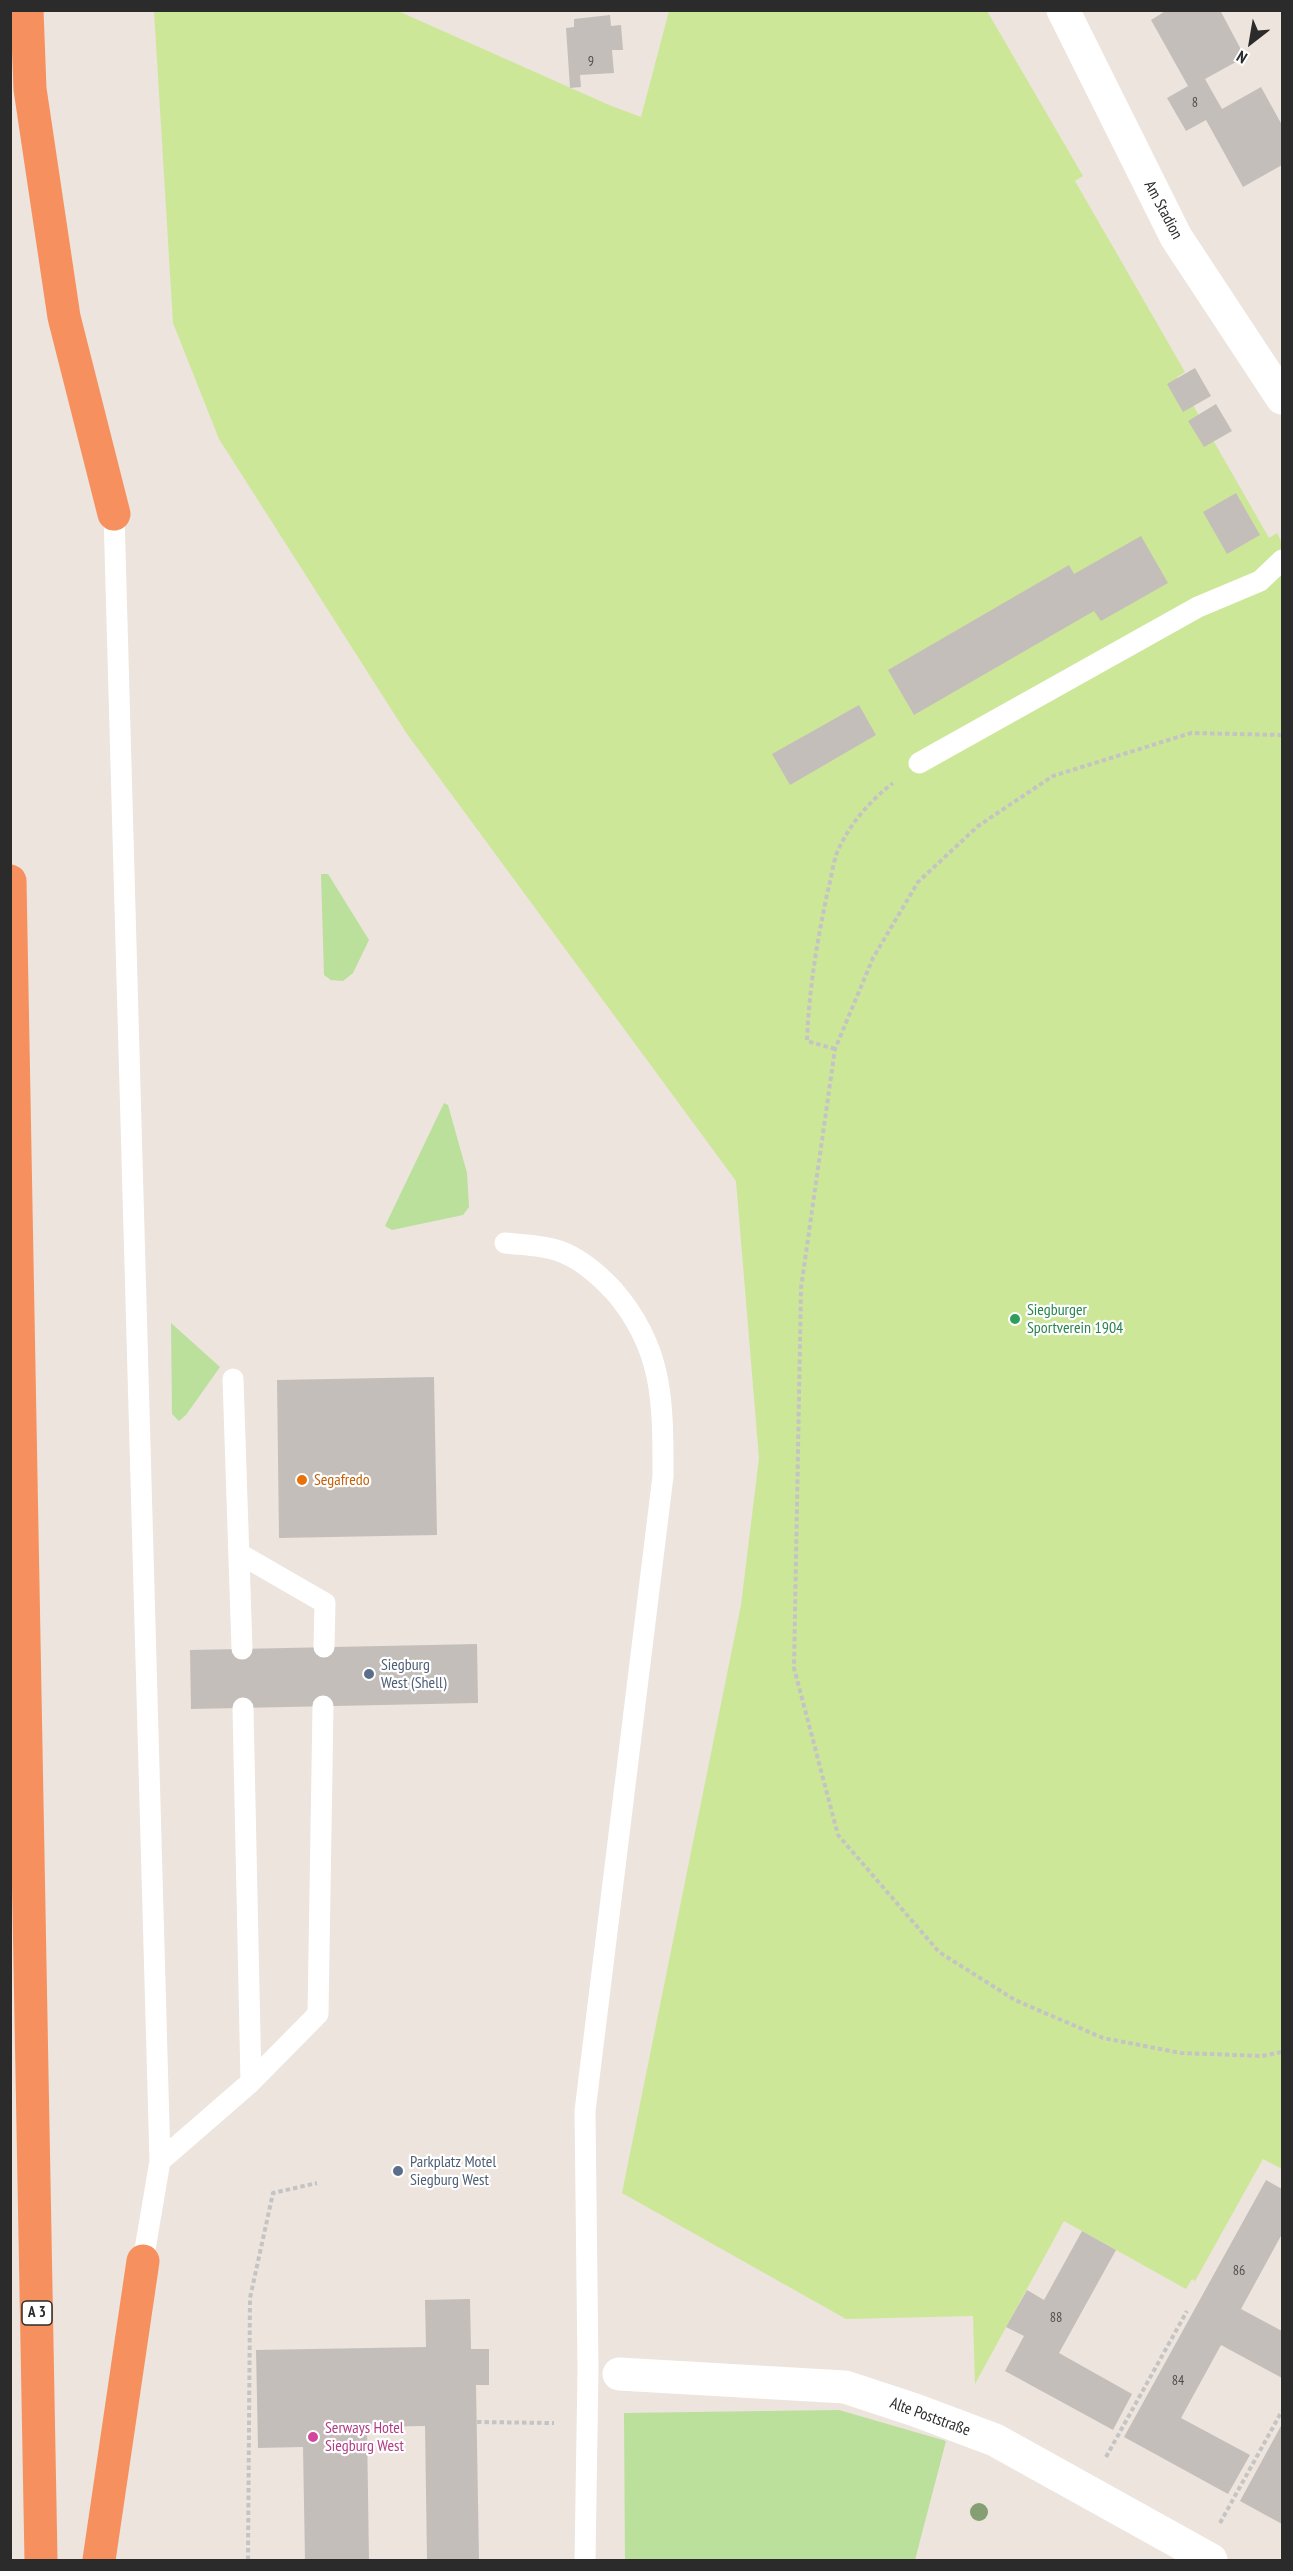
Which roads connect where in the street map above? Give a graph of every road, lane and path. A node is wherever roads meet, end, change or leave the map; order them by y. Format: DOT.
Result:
graph roads {
  1 [pos="27,10"];
  2 [pos="1062,10"];
  3 [pos="1282,398"];
  4 [pos="114,514"];
  5 [pos="1282,560"];
  6 [pos="1282,735"];
  7 [pos="919,763"];
  8 [pos="10,881"];
  9 [pos="835,1049"];
  10 [pos="505,1243"];
  11 [pos="233,1379"];
  12 [pos="240,1554"];
  13 [pos="324,1647"];
  14 [pos="242,1649"];
  15 [pos="323,1706"];
  16 [pos="243,1708"];
  17 [pos="1282,2052"];
  18 [pos="251,2082"];
  19 [pos="160,2161"];
  20 [pos="317,2183"];
  21 [pos="143,2261"];
  22 [pos="1187,2311"];
  23 [pos="604,2372"];
  24 [pos="1282,2411"];
  25 [pos="477,2422"];
  26 [pos="586,2424"];
  27 [pos="1087,2492"];
  28 [pos="1206,2558"];
  29 [pos="41,2560"];
  30 [pos="99,2560"];
  31 [pos="248,2560"];
  32 [pos="585,2560"];
  1 -- 4 [label="highway"];
  2 -- 3 [label="street, Am Stadion"];
  4 -- 19 [label="lane"];
  5 -- 7 [label="lane"];
  6 -- 9 [label="path"];
  7 -- 9 [label="path"];
  8 -- 29 [label="highway, A 3"];
  9 -- 17 [label="path"];
  10 -- 23 [label="lane"];
  11 -- 12 [label="lane"];
  12 -- 13 [label="lane"];
  12 -- 14 [label="lane"];
  15 -- 18 [label="lane"];
  16 -- 18 [label="lane"];
  18 -- 19 [label="lane"];
  19 -- 21 [label="lane"];
  20 -- 31 [label="path"];
  21 -- 30 [label="highway"];
  22 -- 27 [label="path"];
  23 -- 26 [label="lane"];
  23 -- 27 [label="street, Alte Poststraße"];
  24 -- 28 [label="path"];
  25 -- 26 [label="path"];
  26 -- 32 [label="lane"];
  27 -- 28 [label="street, Alte Poststraße"];
}
